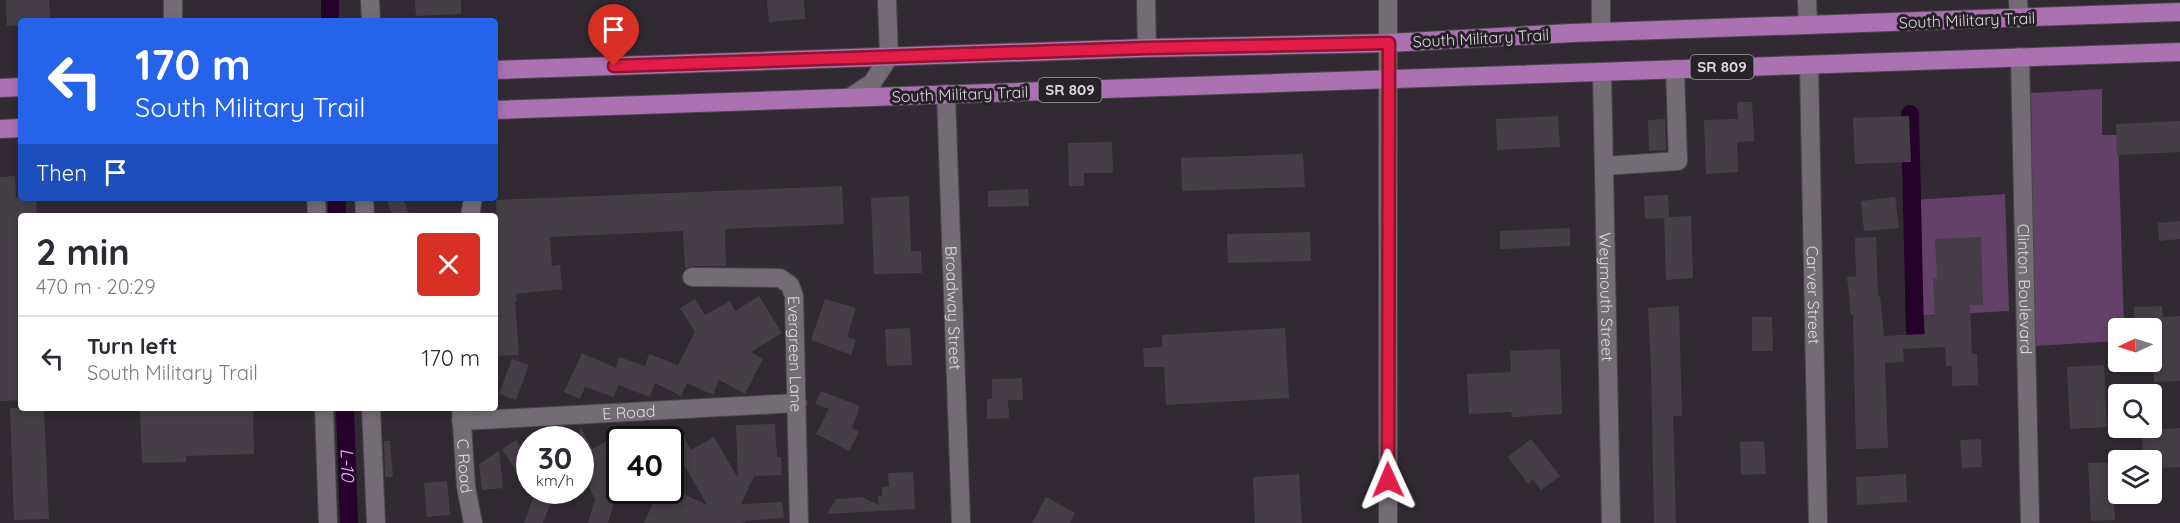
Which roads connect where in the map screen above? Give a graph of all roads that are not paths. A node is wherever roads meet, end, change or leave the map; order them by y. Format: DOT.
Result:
graph roads {
  1 [pos="173,0"];
  2 [pos="370,0"];
  3 [pos="887,0"];
  4 [pos="1146,0"];
  5 [pos="1388,0"];
  6 [pos="1600,0"];
  7 [pos="1807,0"];
  8 [pos="2019,9"];
  9 [pos="2180,12"];
  10 [pos="173,18"];
  11 [pos="371,18"];
  12 [pos="1808,25"];
  13 [pos="1601,32"];
  14 [pos="1389,43"];
  15 [pos="1147,48"];
  16 [pos="2180,52"];
  17 [pos="889,57"];
  18 [pos="2020,57"];
  19 [pos="1809,64"];
  20 [pos="1675,69"];
  21 [pos="498,70"];
  22 [pos="1602,72"];
  23 [pos="1388,79"];
  24 [pos="18,87"];
  25 [pos="0,88"];
  26 [pos="946,94"];
  27 [pos="849,98"];
  28 [pos="498,110"];
  29 [pos="18,128"];
  30 [pos="0,129"];
  31 [pos="1604,166"];
  32 [pos="692,277"];
  33 [pos="797,403"];
  34 [pos="324,411"];
  35 [pos="371,411"];
  36 [pos="461,414"];
  37 [pos="328,523"];
  38 [pos="376,523"];
  39 [pos="473,523"];
  40 [pos="799,523"];
  41 [pos="961,523"];
  42 [pos="1388,523"];
  43 [pos="1611,523"];
  44 [pos="1818,523"];
  45 [pos="2030,523"];
  1 -- 10 [label="street"];
  2 -- 11 [label="street"];
  3 -- 17 [label="street"];
  4 -- 15 [label="street"];
  5 -- 14 [label="street"];
  6 -- 13 [label="street"];
  7 -- 12 [label="street"];
  8 -- 9 [label="main road, South Military Trail"];
  8 -- 12 [label="main road, South Military Trail"];
  12 -- 13 [label="main road, South Military Trail"];
  13 -- 14 [label="main road, South Military Trail"];
  14 -- 15 [label="main road, South Military Trail"];
  14 -- 23 [label="street"];
  15 -- 17 [label="main road, South Military Trail"];
  16 -- 18 [label="main road, South Military Trail / SR 809"];
  17 -- 21 [label="main road, South Military Trail"];
  17 -- 27 [label="street"];
  18 -- 19 [label="main road, South Military Trail / SR 809"];
  18 -- 45 [label="street, Clinton Boulevard"];
  19 -- 20 [label="main road, South Military Trail / SR 809"];
  19 -- 44 [label="street, Carver Street"];
  20 -- 22 [label="main road, South Military Trail / SR 809"];
  20 -- 31 [label="street"];
  22 -- 23 [label="main road, South Military Trail / SR 809"];
  22 -- 31 [label="street, Weymouth Street"];
  23 -- 26 [label="main road, South Military Trail / SR 809"];
  23 -- 42 [label="street"];
  24 -- 25 [label="main road"];
  26 -- 27 [label="main road, South Military Trail / SR 809"];
  26 -- 41 [label="street, Broadway Street"];
  27 -- 28 [label="main road, South Military Trail / SR 809"];
  29 -- 30 [label="main road"];
  31 -- 43 [label="street, Weymouth Street"];
  32 -- 33 [label="street, Evergreen Lane"];
  33 -- 36 [label="street, E Road"];
  33 -- 40 [label="street, Evergreen Lane"];
  34 -- 37 [label="street"];
  35 -- 38 [label="street"];
  36 -- 39 [label="street, C Road"];
}
